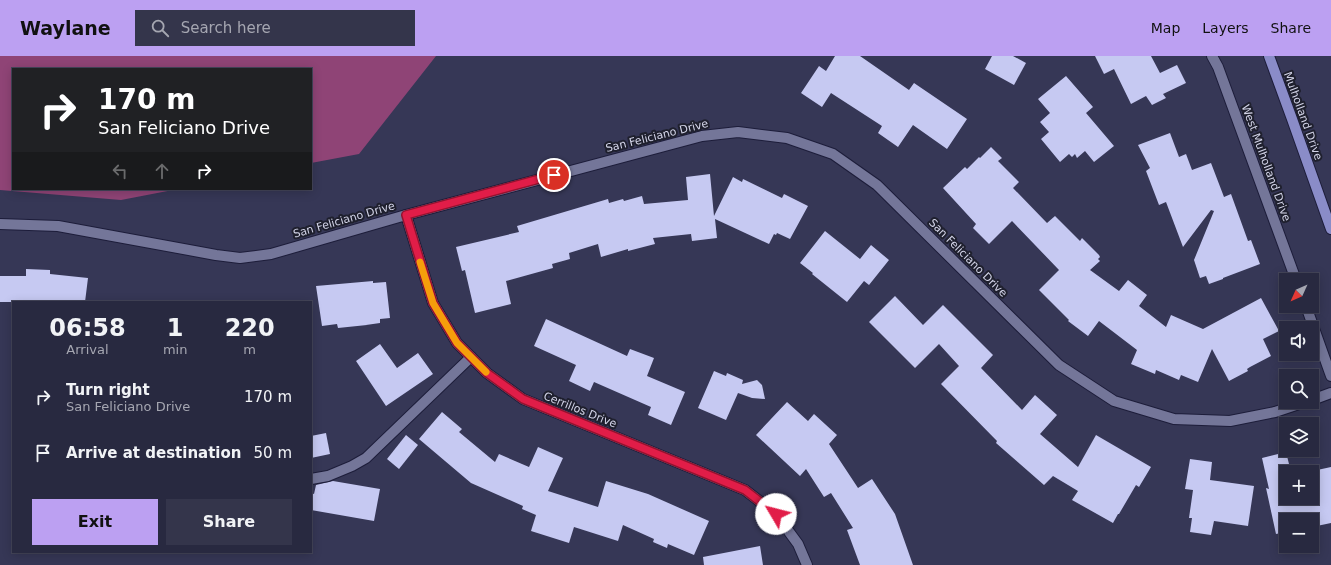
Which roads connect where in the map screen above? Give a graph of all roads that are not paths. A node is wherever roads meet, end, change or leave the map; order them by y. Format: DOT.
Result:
graph roads {
  1 [pos="1212,56"];
  2 [pos="1269,56"];
  3 [pos="406,215"];
  4 [pos="0,224"];
  5 [pos="1331,229"];
  6 [pos="1293,273"];
  7 [pos="1308,313"];
  8 [pos="471,357"];
  9 [pos="1331,376"];
  10 [pos="1331,393"];
  11 [pos="1319,397"];
  12 [pos="1284,409"];
  13 [pos="312,479"];
  14 [pos="807,565"];
  1 -- 6 [label="street, West Mulholland Drive"];
  2 -- 5 [label="main road, Mulholland Drive"];
  3 -- 4 [label="street, San Feliciano Drive"];
  3 -- 8 [label="street, Cerrillos Drive"];
  3 -- 12 [label="street, San Feliciano Drive"];
  7 -- 9 [label="street"];
  8 -- 13 [label="street"];
  8 -- 14 [label="street, Cerrillos Drive"];
  10 -- 11 [label="street"];
}
